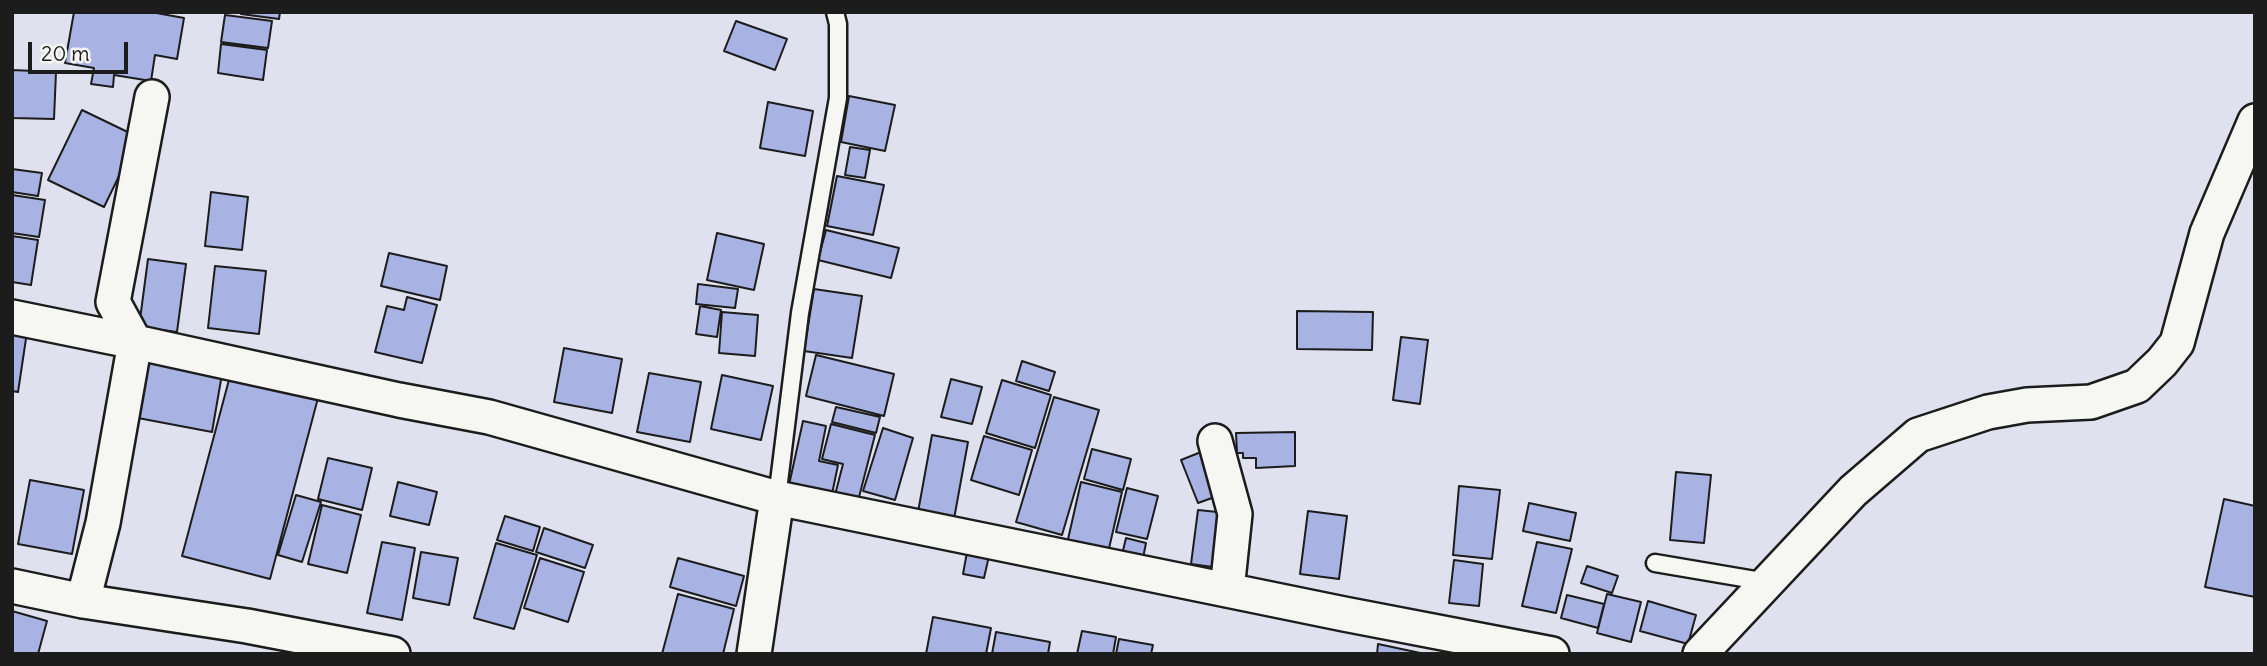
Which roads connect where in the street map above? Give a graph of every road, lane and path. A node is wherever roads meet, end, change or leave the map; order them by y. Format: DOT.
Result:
graph roads {
  1 [pos="835,12"];
  2 [pos="152,97"];
  3 [pos="2255,121"];
  4 [pos="12,317"];
  5 [pos="135,342"];
  6 [pos="1215,441"];
  7 [pos="777,498"];
  8 [pos="1655,563"];
  9 [pos="1769,582"];
  10 [pos="12,586"];
  11 [pos="1227,590"];
  12 [pos="83,601"];
  13 [pos="393,654"];
  14 [pos="754,654"];
  15 [pos="1552,654"];
  16 [pos="1700,654"];
  1 -- 7 [label="lane"];
  2 -- 5 [label="street"];
  3 -- 9 [label="street"];
  4 -- 5 [label="street"];
  5 -- 7 [label="street"];
  5 -- 12 [label="street"];
  6 -- 11 [label="street"];
  7 -- 11 [label="street"];
  7 -- 14 [label="street"];
  8 -- 9 [label="lane"];
  9 -- 16 [label="street"];
  10 -- 12 [label="street"];
  11 -- 15 [label="street"];
  12 -- 13 [label="street"];
}
